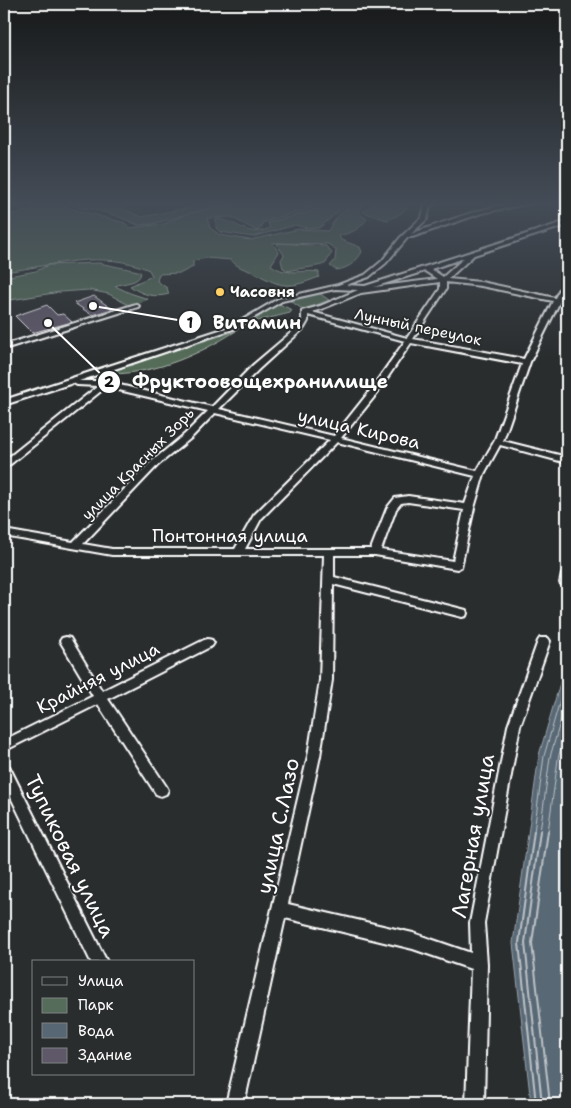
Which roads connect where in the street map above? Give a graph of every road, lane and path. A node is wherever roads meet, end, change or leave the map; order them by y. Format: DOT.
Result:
graph roads {
  1 [pos="390,255"];
  2 [pos="466,255"];
  3 [pos="471,255"];
  4 [pos="425,268"];
  5 [pos="443,280"];
  6 [pos="567,281"];
  7 [pos="335,287"];
  8 [pos="557,300"];
  9 [pos="136,306"];
  10 [pos="304,312"];
  11 [pos="409,341"];
  12 [pos="4,347"];
  13 [pos="526,362"];
  14 [pos="89,376"];
  15 [pos="105,384"];
  16 [pos="54,386"];
  17 [pos="4,403"];
  18 [pos="212,410"];
  19 [pos="336,439"];
  20 [pos="498,442"];
  21 [pos="567,460"];
  22 [pos="4,465"];
  23 [pos="480,474"];
  24 [pos="469,508"];
  25 [pos="4,533"];
  26 [pos="75,546"];
  27 [pos="239,551"];
  28 [pos="329,552"];
  29 [pos="375,552"];
  30 [pos="329,579"];
  31 [pos="462,613"];
  32 [pos="66,641"];
  33 [pos="544,641"];
  34 [pos="208,643"];
  35 [pos="99,696"];
  36 [pos="4,746"];
  37 [pos="4,770"];
  38 [pos="162,790"];
  39 [pos="280,910"];
  40 [pos="98,960"];
  41 [pos="479,964"];
  42 [pos="235,1104"];
  43 [pos="475,1104"];
  1 -- 7 [label="street"];
  2 -- 4 [label="street"];
  3 -- 5 [label="street"];
  4 -- 5 [label="street"];
  4 -- 7 [label="street"];
  5 -- 8 [label="street"];
  5 -- 10 [label="street"];
  5 -- 11 [label="street"];
  6 -- 8 [label="street"];
  7 -- 14 [label="street"];
  8 -- 13 [label="street"];
  9 -- 12 [label="street"];
  10 -- 11 [label="street, Лунный переулок"];
  10 -- 18 [label="street, улица Красных Зорь"];
  11 -- 13 [label="street, Лунный переулок"];
  11 -- 19 [label="street"];
  13 -- 20 [label="street"];
  14 -- 15 [label="street"];
  14 -- 16 [label="street"];
  15 -- 16 [label="street, улица Кирова"];
  15 -- 18 [label="street, улица Кирова"];
  15 -- 22 [label="street"];
  16 -- 17 [label="street"];
  18 -- 19 [label="street, улица Кирова"];
  18 -- 26 [label="street, улица Красных Зорь"];
  19 -- 23 [label="street, улица Кирова"];
  19 -- 27 [label="street"];
  20 -- 21 [label="street"];
  20 -- 23 [label="street"];
  23 -- 24 [label="street"];
  24 -- 29 [label="street"];
  24 -- 29 [label="street, Понтонная улица"];
  25 -- 26 [label="street, Понтонная улица"];
  26 -- 27 [label="street, Понтонная улица"];
  27 -- 28 [label="street, Понтонная улица"];
  28 -- 29 [label="street, Понтонная улица"];
  28 -- 30 [label="street, улица С.Лазо"];
  30 -- 31 [label="street"];
  30 -- 39 [label="street, улица С.Лазо"];
  32 -- 35 [label="street"];
  33 -- 41 [label="street, Лагерная улица"];
  34 -- 35 [label="street, Крайняя улица"];
  35 -- 36 [label="street, Крайняя улица"];
  35 -- 38 [label="street"];
  37 -- 40 [label="street, Тупиковая улица"];
  39 -- 41 [label="street"];
  39 -- 42 [label="street, улица С.Лазо"];
  41 -- 43 [label="street, Лагерная улица"];
}
